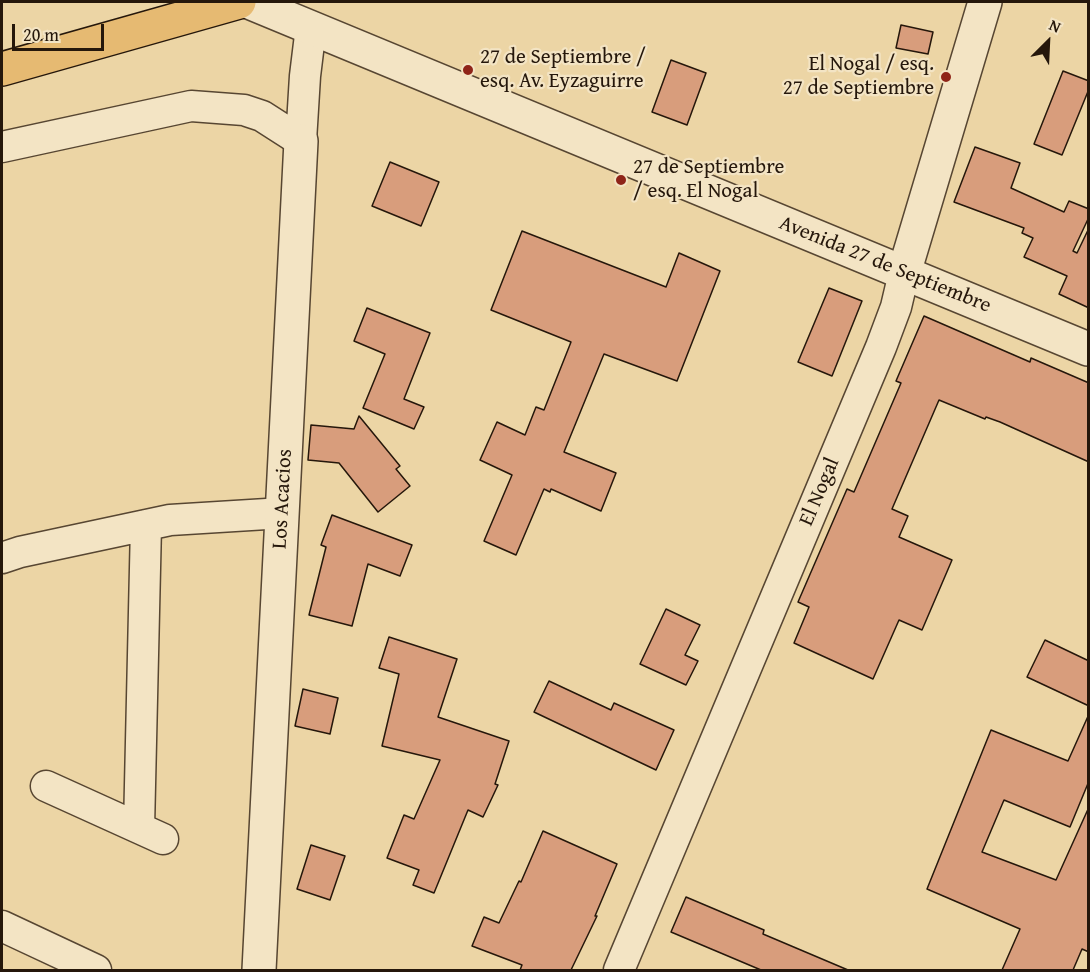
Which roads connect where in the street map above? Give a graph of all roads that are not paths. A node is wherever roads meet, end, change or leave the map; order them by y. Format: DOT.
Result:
graph roads {
  1 [pos="239,2"];
  2 [pos="249,2"];
  3 [pos="985,2"];
  4 [pos="311,27"];
  5 [pos="2,69"];
  6 [pos="302,141"];
  7 [pos="2,147"];
  8 [pos="904,273"];
  9 [pos="1089,349"];
  10 [pos="283,513"];
  11 [pos="146,525"];
  12 [pos="2,558"];
  13 [pos="46,786"];
  14 [pos="2,926"];
  15 [pos="96,970"];
  16 [pos="259,970"];
  17 [pos="619,970"];
  1 -- 5 [label="main road"];
  2 -- 4 [label="street, Avenida 27 de Septiembre"];
  3 -- 8 [label="street, El Nogal"];
  4 -- 6 [label="street, Los Acacios"];
  4 -- 8 [label="street, Avenida 27 de Septiembre"];
  6 -- 7 [label="street"];
  6 -- 10 [label="street, Los Acacios"];
  8 -- 9 [label="street, Avenida 27 de Septiembre"];
  8 -- 17 [label="street, El Nogal"];
  10 -- 11 [label="street"];
  10 -- 16 [label="street, Los Acacios"];
  11 -- 12 [label="street"];
  11 -- 13 [label="street"];
  14 -- 15 [label="street"];
}
